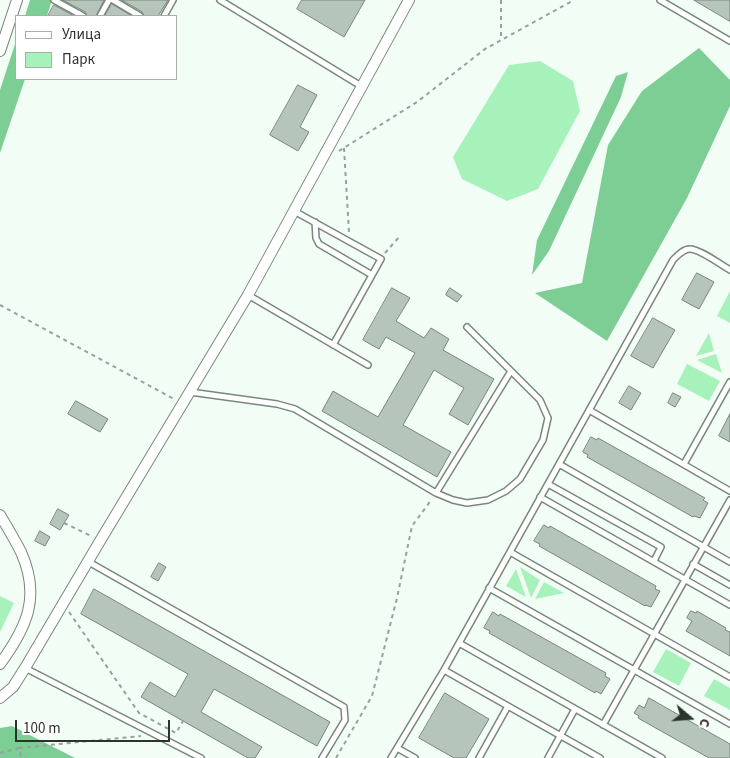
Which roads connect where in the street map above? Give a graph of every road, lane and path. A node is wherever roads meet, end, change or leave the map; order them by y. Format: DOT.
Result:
graph roads {
  1 [pos="17,0"];
  2 [pos="54,0"];
  3 [pos="111,0"];
  4 [pos="173,0"];
  5 [pos="220,0"];
  6 [pos="409,0"];
  7 [pos="501,0"];
  8 [pos="574,0"];
  9 [pos="660,0"];
  10 [pos="81,15"];
  11 [pos="101,15"];
  12 [pos="138,15"];
  13 [pos="165,15"];
  14 [pos="501,40"];
  15 [pos="730,41"];
  16 [pos="0,51"];
  17 [pos="362,87"];
  18 [pos="344,148"];
  19 [pos="339,150"];
  20 [pos="294,211"];
  21 [pos="315,222"];
  22 [pos="400,236"];
  23 [pos="350,242"];
  24 [pos="381,259"];
  25 [pos="730,270"];
  26 [pos="372,275"];
  27 [pos="248,295"];
  28 [pos="0,305"];
  29 [pos="467,327"];
  30 [pos="333,345"];
  31 [pos="368,365"];
  32 [pos="511,371"];
  33 [pos="730,382"];
  34 [pos="190,392"];
  35 [pos="182,404"];
  36 [pos="589,410"];
  37 [pos="559,464"];
  38 [pos="684,464"];
  39 [pos="548,484"];
  40 [pos="730,491"];
  41 [pos="436,493"];
  42 [pos="540,497"];
  43 [pos="730,500"];
  44 [pos="0,515"];
  45 [pos="704,547"];
  46 [pos="510,552"];
  47 [pos="654,561"];
  48 [pos="88,562"];
  49 [pos="730,562"];
  50 [pos="693,564"];
  51 [pos="685,579"];
  52 [pos="730,585"];
  53 [pos="489,588"];
  54 [pos="63,605"];
  55 [pos="730,605"];
  56 [pos="654,634"];
  57 [pos="459,644"];
  58 [pos="0,664"];
  59 [pos="25,668"];
  60 [pos="444,670"];
  61 [pos="634,670"];
  62 [pos="730,677"];
  63 [pos="0,698"];
  64 [pos="508,706"];
  65 [pos="575,709"];
  66 [pos="183,721"];
  67 [pos="730,724"];
  68 [pos="603,725"];
  69 [pos="176,733"];
  70 [pos="157,734"];
  71 [pos="560,736"];
  72 [pos="19,748"];
  73 [pos="397,748"];
  74 [pos="0,753"];
  75 [pos="25,758"];
  76 [pos="201,758"];
  77 [pos="322,758"];
  78 [pos="336,758"];
  79 [pos="391,758"];
  80 [pos="415,758"];
  81 [pos="479,758"];
  82 [pos="548,758"];
  83 [pos="600,758"];
  84 [pos="662,758"];
  1 -- 16 [label="street"];
  2 -- 10 [label="lane"];
  3 -- 11 [label="lane"];
  3 -- 12 [label="lane"];
  4 -- 13 [label="lane"];
  5 -- 17 [label="lane"];
  6 -- 17 [label="street"];
  7 -- 14 [label="path"];
  8 -- 14 [label="path"];
  9 -- 15 [label="lane"];
  14 -- 18 [label="path"];
  17 -- 20 [label="street"];
  18 -- 19 [label="path"];
  18 -- 23 [label="path"];
  20 -- 21 [label="lane"];
  20 -- 27 [label="street"];
  21 -- 23 [label="lane"];
  21 -- 26 [label="lane"];
  22 -- 24 [label="path"];
  23 -- 24 [label="lane"];
  24 -- 26 [label="lane"];
  25 -- 36 [label="lane"];
  26 -- 30 [label="lane"];
  27 -- 30 [label="lane"];
  27 -- 34 [label="street"];
  28 -- 35 [label="path"];
  29 -- 32 [label="lane"];
  30 -- 31 [label="lane"];
  32 -- 41 [label="lane"];
  32 -- 41 [label="lane"];
  33 -- 38 [label="lane"];
  34 -- 35 [label="street"];
  34 -- 41 [label="lane"];
  35 -- 48 [label="street"];
  36 -- 37 [label="lane"];
  36 -- 38 [label="lane"];
  37 -- 39 [label="lane"];
  37 -- 45 [label="lane"];
  38 -- 40 [label="lane"];
  39 -- 42 [label="lane"];
  39 -- 47 [label="lane"];
  41 -- 78 [label="path"];
  42 -- 46 [label="lane"];
  42 -- 47 [label="lane"];
  43 -- 45 [label="lane"];
  44 -- 58 [label="street"];
  45 -- 49 [label="lane"];
  45 -- 50 [label="lane"];
  46 -- 53 [label="lane"];
  46 -- 56 [label="lane"];
  47 -- 51 [label="lane"];
  48 -- 54 [label="street"];
  48 -- 77 [label="lane"];
  50 -- 51 [label="lane"];
  50 -- 52 [label="lane"];
  51 -- 55 [label="lane"];
  51 -- 56 [label="lane"];
  53 -- 57 [label="lane"];
  53 -- 61 [label="lane"];
  54 -- 59 [label="street"];
  54 -- 69 [label="path"];
  56 -- 61 [label="lane"];
  56 -- 62 [label="lane"];
  57 -- 60 [label="lane"];
  57 -- 65 [label="lane"];
  59 -- 63 [label="street"];
  59 -- 70 [label="lane"];
  60 -- 64 [label="lane"];
  60 -- 73 [label="lane"];
  61 -- 67 [label="lane"];
  61 -- 68 [label="lane"];
  64 -- 71 [label="lane"];
  64 -- 81 [label="lane"];
  65 -- 68 [label="lane"];
  65 -- 71 [label="lane"];
  66 -- 69 [label="path"];
  68 -- 84 [label="lane"];
  69 -- 70 [label="path"];
  70 -- 72 [label="path"];
  70 -- 76 [label="lane"];
  71 -- 82 [label="lane"];
  71 -- 83 [label="lane"];
  72 -- 74 [label="path"];
  72 -- 75 [label="path"];
  73 -- 79 [label="lane"];
  73 -- 80 [label="lane"];
}
